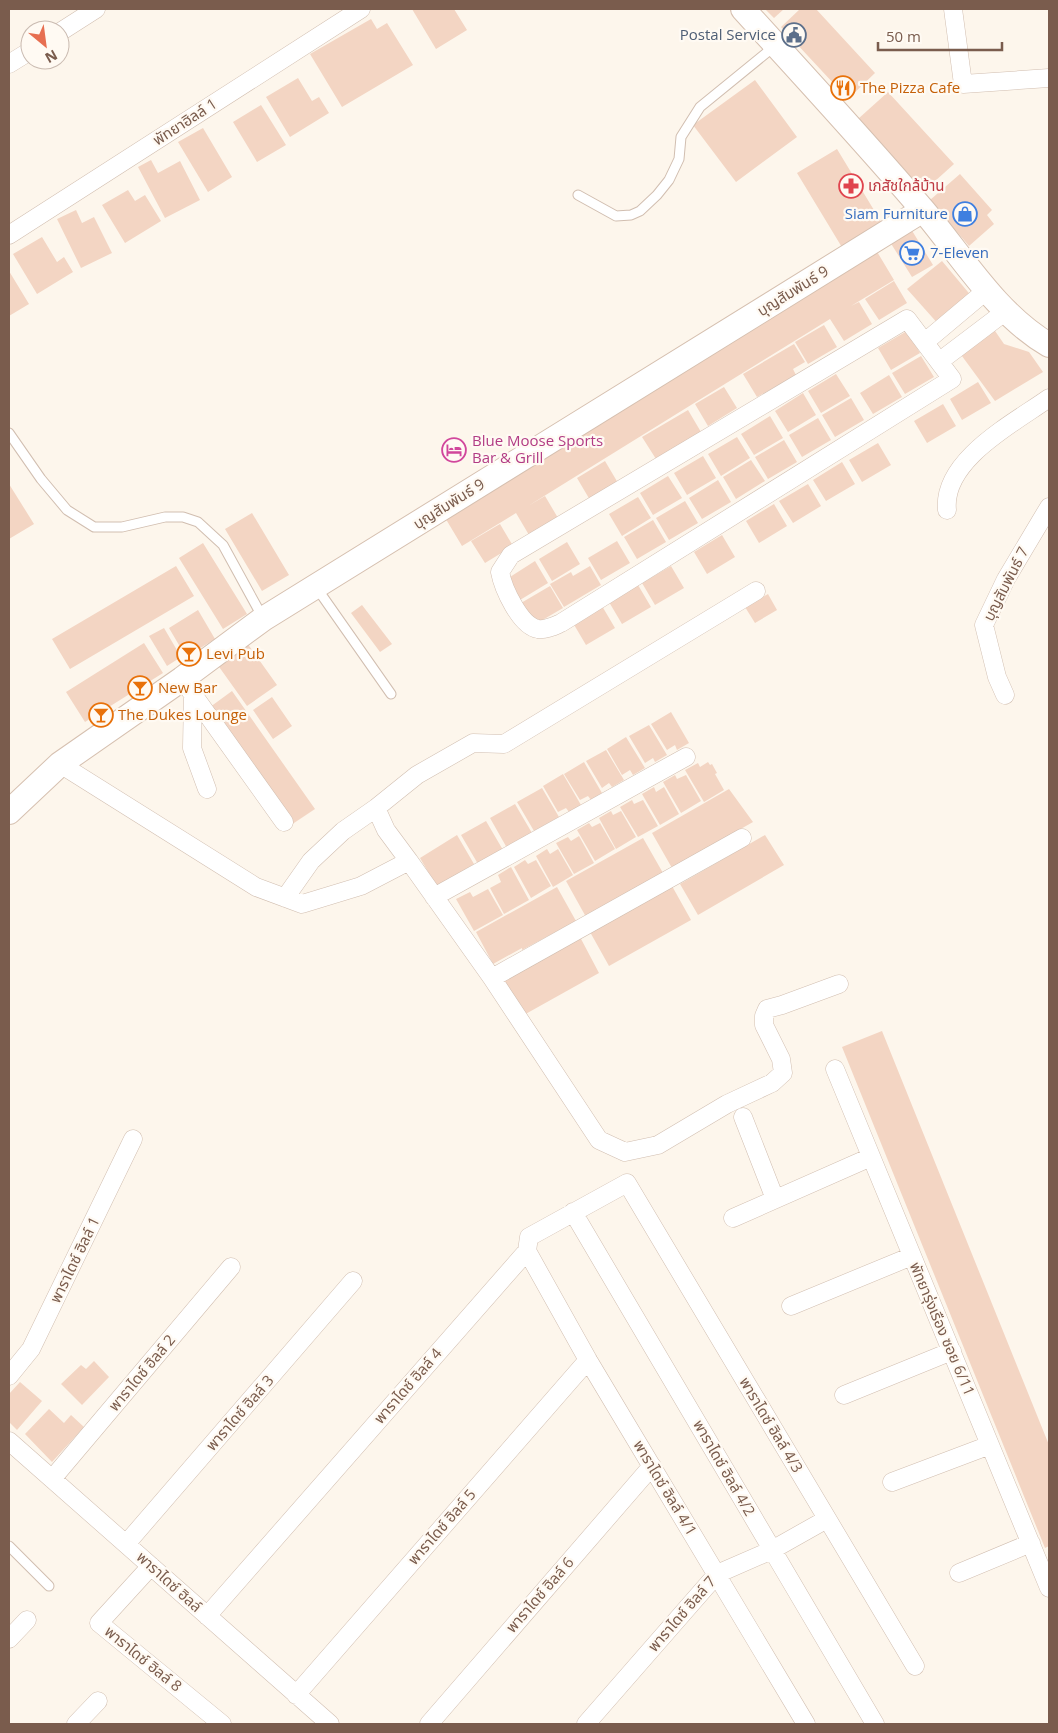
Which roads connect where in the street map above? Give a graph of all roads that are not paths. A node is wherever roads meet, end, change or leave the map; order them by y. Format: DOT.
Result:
graph roads {
  1 [pos="96,9"];
  2 [pos="360,9"];
  3 [pos="743,9"];
  4 [pos="953,9"];
  5 [pos="70,26"];
  6 [pos="776,45"];
  7 [pos="20,57"];
  8 [pos="9,64"];
  9 [pos="1049,78"];
  10 [pos="578,195"];
  11 [pos="923,210"];
  12 [pos="9,235"];
  13 [pos="988,290"];
  14 [pos="1006,311"];
  15 [pos="924,342"];
  16 [pos="1049,345"];
  17 [pos="940,361"];
  18 [pos="1049,398"];
  19 [pos="9,432"];
  20 [pos="1049,507"];
  21 [pos="947,510"];
  22 [pos="315,586"];
  23 [pos="756,591"];
  24 [pos="263,620"];
  25 [pos="187,686"];
  26 [pos="391,694"];
  27 [pos="1005,695"];
  28 [pos="686,757"];
  29 [pos="60,764"];
  30 [pos="207,789"];
  31 [pos="376,808"];
  32 [pos="9,812"];
  33 [pos="284,822"];
  34 [pos="742,838"];
  35 [pos="410,861"];
  36 [pos="434,896"];
  37 [pos="285,898"];
  38 [pos="492,978"];
  39 [pos="839,984"];
  40 [pos="835,1069"];
  41 [pos="743,1117"];
  42 [pos="133,1139"];
  43 [pos="871,1157"];
  44 [pos="626,1183"];
  45 [pos="775,1199"];
  46 [pos="573,1212"];
  47 [pos="732,1218"];
  48 [pos="527,1250"];
  49 [pos="912,1256"];
  50 [pos="231,1267"];
  51 [pos="353,1281"];
  52 [pos="791,1306"];
  53 [pos="952,1351"];
  54 [pos="588,1360"];
  55 [pos="9,1376"];
  56 [pos="844,1395"];
  57 [pos="9,1440"];
  58 [pos="990,1445"];
  59 [pos="652,1466"];
  60 [pos="52,1479"];
  61 [pos="892,1482"];
  62 [pos="827,1519"];
  63 [pos="1031,1543"];
  64 [pos="126,1544"];
  65 [pos="9,1546"];
  66 [pos="772,1550"];
  67 [pos="151,1566"];
  68 [pos="959,1573"];
  69 [pos="717,1574"];
  70 [pos="49,1586"];
  71 [pos="1049,1588"];
  72 [pos="208,1616"];
  73 [pos="26,1620"];
  74 [pos="9,1639"];
  75 [pos="916,1666"];
  76 [pos="296,1695"];
  77 [pos="98,1700"];
  78 [pos="76,1724"];
  79 [pos="222,1724"];
  80 [pos="330,1724"];
  81 [pos="429,1724"];
  82 [pos="586,1724"];
  83 [pos="806,1724"];
  84 [pos="875,1724"];
  1 -- 5 [label="street"];
  2 -- 12 [label="street, พัทยาฮิลล์ 1"];
  3 -- 6 [label="street"];
  4 -- 9 [label="street"];
  6 -- 10 [label="lane"];
  6 -- 11 [label="street"];
  7 -- 8 [label="street"];
  11 -- 13 [label="street"];
  11 -- 22 [label="street, บุญสัมพันธ์ 9"];
  13 -- 14 [label="street"];
  13 -- 15 [label="street"];
  14 -- 16 [label="street"];
  14 -- 17 [label="street"];
  15 -- 17 [label="street"];
  15 -- 17 [label="street"];
  18 -- 21 [label="street"];
  19 -- 24 [label="lane"];
  20 -- 27 [label="street, บุญสัมพันธ์ 7"];
  22 -- 24 [label="street, บุญสัมพันธ์ 9"];
  22 -- 26 [label="lane"];
  23 -- 31 [label="street"];
  24 -- 25 [label="street, บุญสัมพันธ์ 9"];
  25 -- 29 [label="street, บุญสัมพันธ์ 9"];
  25 -- 30 [label="street"];
  25 -- 33 [label="street"];
  28 -- 36 [label="street"];
  29 -- 32 [label="street, บุญสัมพันธ์ 9"];
  29 -- 37 [label="street"];
  31 -- 35 [label="street"];
  31 -- 37 [label="street"];
  34 -- 38 [label="street"];
  35 -- 36 [label="street"];
  35 -- 37 [label="street"];
  36 -- 38 [label="street"];
  38 -- 39 [label="street"];
  40 -- 43 [label="street, พัทยารุ่งเรือง ซอย 6/11"];
  41 -- 45 [label="street"];
  42 -- 55 [label="street, พาราไดซ์ ฮิลล์ 1"];
  43 -- 45 [label="street"];
  43 -- 49 [label="street, พัทยารุ่งเรือง ซอย 6/11"];
  44 -- 46 [label="street, พาราไดซ์ ฮิลล์ 4"];
  44 -- 62 [label="street, พาราไดซ์ ฮิลล์ 4/3"];
  45 -- 47 [label="street"];
  46 -- 48 [label="street, พาราไดซ์ ฮิลล์ 4"];
  46 -- 66 [label="street, พาราไดซ์ ฮิลล์ 4/2"];
  48 -- 54 [label="street, พาราไดซ์ ฮิลล์ 4/1"];
  48 -- 72 [label="street, พาราไดซ์ ฮิลล์ 4"];
  49 -- 52 [label="street"];
  49 -- 53 [label="street, พัทยารุ่งเรือง ซอย 6/11"];
  50 -- 60 [label="street, พาราไดซ์ ฮิลล์ 2"];
  51 -- 64 [label="street, พาราไดซ์ ฮิลล์ 3"];
  53 -- 56 [label="street"];
  53 -- 58 [label="street, พัทยารุ่งเรือง ซอย 6/11"];
  54 -- 59 [label="street, พาราไดซ์ ฮิลล์ 4/1"];
  54 -- 76 [label="street, พาราไดซ์ ฮิลล์ 5"];
  57 -- 60 [label="street, พาราไดซ์ ฮิลล์"];
  58 -- 61 [label="street"];
  58 -- 63 [label="street, พัทยารุ่งเรือง ซอย 6/11"];
  59 -- 69 [label="street, พาราไดซ์ ฮิลล์ 4/1"];
  59 -- 81 [label="street, พาราไดซ์ ฮิลล์ 6"];
  60 -- 64 [label="street, พาราไดซ์ ฮิลล์"];
  62 -- 66 [label="street, พาราไดซ์ ฮิลล์ 7"];
  62 -- 75 [label="street, พาราไดซ์ ฮิลล์ 4/3"];
  63 -- 68 [label="street"];
  63 -- 71 [label="street, พัทยารุ่งเรือง ซอย 6/11"];
  64 -- 67 [label="street, พาราไดซ์ ฮิลล์"];
  65 -- 70 [label="lane"];
  66 -- 69 [label="street, พาราไดซ์ ฮิลล์ 7"];
  66 -- 84 [label="street, พาราไดซ์ ฮิลล์ 4/2"];
  67 -- 72 [label="street, พาราไดซ์ ฮิลล์"];
  67 -- 79 [label="street, พาราไดซ์ ฮิลล์ 8"];
  69 -- 82 [label="street, พาราไดซ์ ฮิลล์ 7"];
  69 -- 83 [label="street, พาราไดซ์ ฮิลล์ 4/1"];
  72 -- 76 [label="street, พาราไดซ์ ฮิลล์"];
  73 -- 74 [label="street"];
  76 -- 80 [label="street, พาราไดซ์ ฮิลล์"];
  77 -- 78 [label="street"];
}
